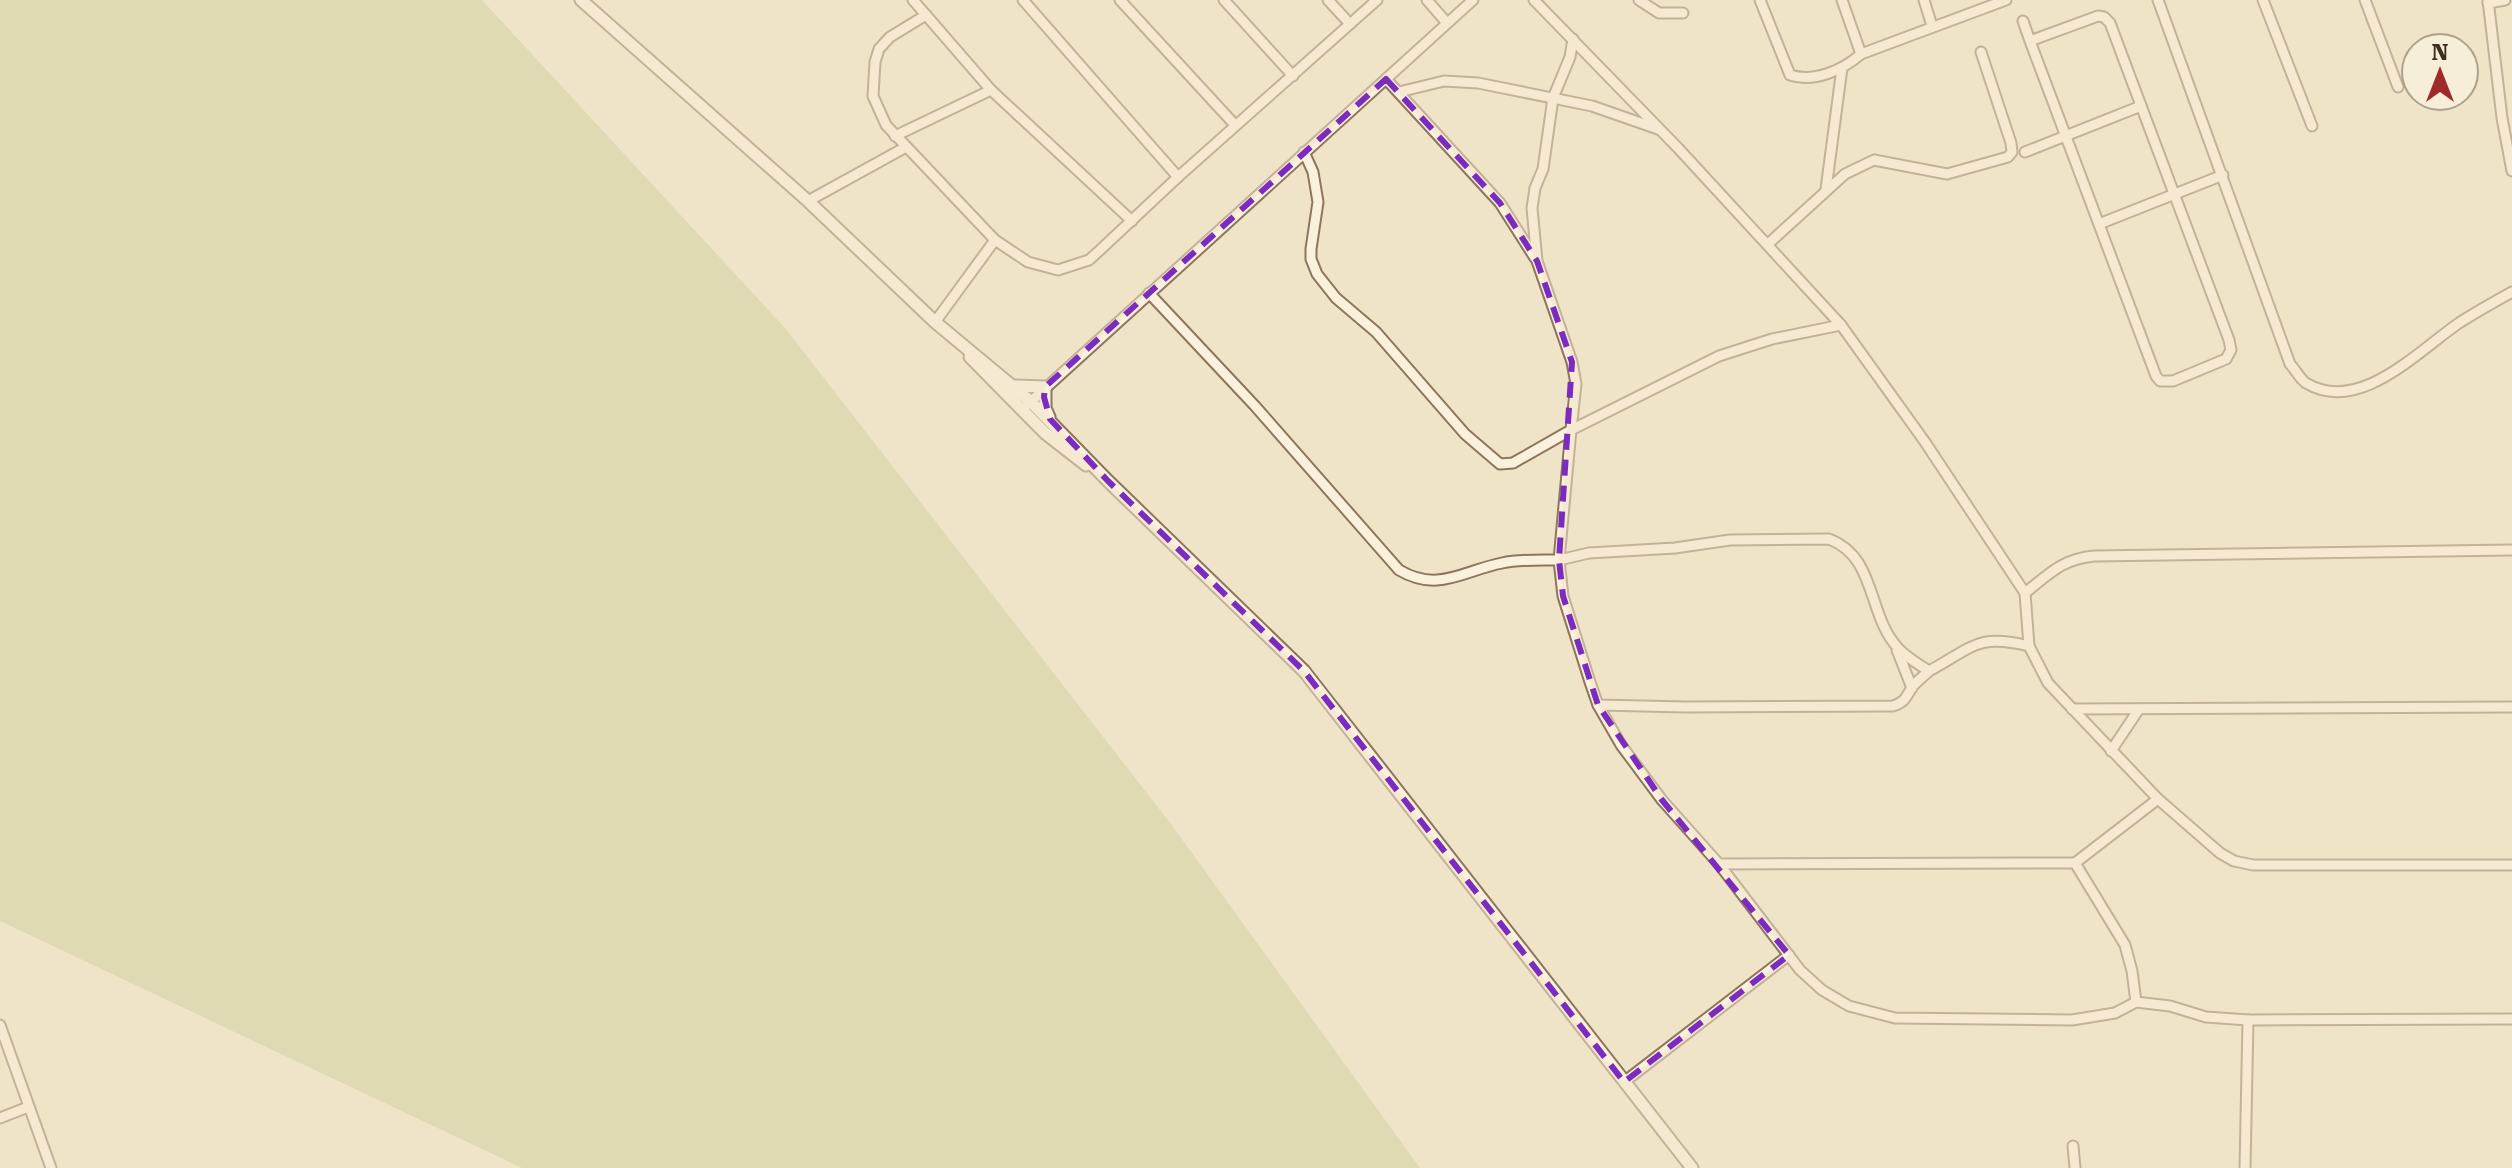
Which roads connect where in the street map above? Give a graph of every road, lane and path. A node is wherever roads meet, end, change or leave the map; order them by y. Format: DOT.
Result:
graph roads {
  1 [pos="581,0"];
  2 [pos="913,0"];
  3 [pos="1023,0"];
  4 [pos="1120,0"];
  5 [pos="1224,0"];
  6 [pos="1328,0"];
  7 [pos="1377,0"];
  8 [pos="1427,0"];
  9 [pos="1473,0"];
  10 [pos="1534,0"];
  11 [pos="1639,0"];
  12 [pos="1760,0"];
  13 [pos="1842,0"];
  14 [pos="1924,0"];
  15 [pos="2158,0"];
  16 [pos="2263,0"];
  17 [pos="2365,0"];
  18 [pos="2505,0"];
  19 [pos="2002,1"];
  20 [pos="2488,2"];
  21 [pos="1683,13"];
  22 [pos="926,15"];
  23 [pos="2023,21"];
  24 [pos="1447,23"];
  25 [pos="1350,24"];
  26 [pos="1932,26"];
  27 [pos="1573,39"];
  28 [pos="2030,41"];
  29 [pos="1981,52"];
  30 [pos="1861,54"];
  31 [pos="1842,68"];
  32 [pos="1293,76"];
  33 [pos="1386,79"];
  34 [pos="2398,87"];
  35 [pos="991,90"];
  36 [pos="1399,92"];
  37 [pos="1553,98"];
  38 [pos="2141,106"];
  39 [pos="2507,118"];
  40 [pos="1235,125"];
  41 [pos="2312,126"];
  42 [pos="1662,131"];
  43 [pos="895,136"];
  44 [pos="2066,136"];
  45 [pos="906,147"];
  46 [pos="1304,152"];
  47 [pos="2025,152"];
  48 [pos="2512,171"];
  49 [pos="2223,175"];
  50 [pos="1178,177"];
  51 [pos="1826,189"];
  52 [pos="2174,194"];
  53 [pos="808,201"];
  54 [pos="1132,221"];
  55 [pos="2099,224"];
  56 [pos="995,240"];
  57 [pos="1768,244"];
  58 [pos="1537,261"];
  59 [pos="2512,292"];
  60 [pos="1149,293"];
  61 [pos="935,322"];
  62 [pos="1841,325"];
  63 [pos="957,341"];
  64 [pos="1013,386"];
  65 [pos="1045,387"];
  66 [pos="1026,405"];
  67 [pos="1050,419"];
  68 [pos="1571,430"];
  69 [pos="1108,481"];
  70 [pos="2512,550"];
  71 [pos="1559,560"];
  72 [pos="2025,593"];
  73 [pos="2029,646"];
  74 [pos="1896,647"];
  75 [pos="1929,671"];
  76 [pos="1912,688"];
  77 [pos="1598,705"];
  78 [pos="2512,707"];
  79 [pos="2072,709"];
  80 [pos="2139,709"];
  81 [pos="2111,751"];
  82 [pos="2158,799"];
  83 [pos="2075,863"];
  84 [pos="1719,864"];
  85 [pos="2512,865"];
  86 [pos="1789,955"];
  87 [pos="2136,1002"];
  88 [pos="2512,1019"];
  89 [pos="2248,1020"];
  90 [pos="0,1025"];
  91 [pos="1624,1082"];
  92 [pos="28,1107"];
  93 [pos="0,1118"];
  94 [pos="2073,1146"];
  95 [pos="51,1168"];
  96 [pos="1692,1168"];
  97 [pos="2075,1168"];
  98 [pos="2245,1168"];
  1 -- 53 [label="street"];
  2 -- 22 [label="street"];
  3 -- 50 [label="street"];
  4 -- 40 [label="street"];
  5 -- 32 [label="street"];
  6 -- 25 [label="street"];
  7 -- 25 [label="street"];
  8 -- 24 [label="street"];
  9 -- 24 [label="street"];
  10 -- 27 [label="street"];
  11 -- 21 [label="street"];
  12 -- 31 [label="street"];
  13 -- 30 [label="street"];
  14 -- 26 [label="street"];
  15 -- 49 [label="street"];
  16 -- 41 [label="street"];
  17 -- 34 [label="street"];
  18 -- 20 [label="street"];
  19 -- 26 [label="street"];
  20 -- 39 [label="street"];
  22 -- 35 [label="street"];
  22 -- 43 [label="street"];
  23 -- 28 [label="street"];
  24 -- 33 [label="street"];
  25 -- 32 [label="street"];
  26 -- 30 [label="street"];
  27 -- 37 [label="street"];
  27 -- 42 [label="street"];
  28 -- 38 [label="street"];
  28 -- 44 [label="street"];
  29 -- 51 [label="street"];
  30 -- 31 [label="street"];
  31 -- 51 [label="street"];
  32 -- 40 [label="street"];
  33 -- 36 [label="street"];
  33 -- 46 [label="street"];
  35 -- 43 [label="street"];
  35 -- 54 [label="street"];
  36 -- 37 [label="street"];
  36 -- 58 [label="street"];
  37 -- 42 [label="street"];
  37 -- 58 [label="street"];
  38 -- 44 [label="street"];
  38 -- 52 [label="street"];
  39 -- 48 [label="street"];
  40 -- 50 [label="street"];
  42 -- 57 [label="street"];
  43 -- 45 [label="street"];
  44 -- 47 [label="street"];
  44 -- 55 [label="street"];
  45 -- 53 [label="street"];
  45 -- 56 [label="street"];
  46 -- 60 [label="street"];
  46 -- 68 [label="street"];
  49 -- 52 [label="street"];
  49 -- 59 [label="street"];
  50 -- 54 [label="street"];
  51 -- 57 [label="street"];
  52 -- 55 [label="street"];
  52 -- 55 [label="street"];
  53 -- 61 [label="street"];
  54 -- 56 [label="street"];
  56 -- 61 [label="street"];
  57 -- 62 [label="street"];
  58 -- 68 [label="street"];
  60 -- 65 [label="street"];
  60 -- 71 [label="street"];
  61 -- 63 [label="street"];
  62 -- 68 [label="street"];
  62 -- 72 [label="street"];
  63 -- 64 [label="street"];
  63 -- 66 [label="street"];
  64 -- 65 [label="street"];
  64 -- 66 [label="street"];
  65 -- 66 [label="street"];
  65 -- 67 [label="street"];
  66 -- 67 [label="street"];
  66 -- 69 [label="street"];
  67 -- 69 [label="street"];
  68 -- 71 [label="street"];
  69 -- 91 [label="street"];
  70 -- 72 [label="street"];
  71 -- 74 [label="street"];
  71 -- 77 [label="street"];
  72 -- 73 [label="street"];
  73 -- 75 [label="street"];
  73 -- 79 [label="street"];
  74 -- 75 [label="street"];
  74 -- 76 [label="street"];
  75 -- 76 [label="street"];
  76 -- 77 [label="street"];
  77 -- 84 [label="street"];
  78 -- 80 [label="street"];
  79 -- 80 [label="street"];
  79 -- 81 [label="street"];
  80 -- 81 [label="street"];
  81 -- 82 [label="street"];
  82 -- 83 [label="street"];
  82 -- 85 [label="street"];
  83 -- 84 [label="street"];
  83 -- 87 [label="street"];
  84 -- 86 [label="street"];
  86 -- 87 [label="street"];
  86 -- 91 [label="street"];
  87 -- 89 [label="street"];
  88 -- 89 [label="street"];
  89 -- 98 [label="street"];
  90 -- 92 [label="street"];
  91 -- 96 [label="street"];
  92 -- 93 [label="street"];
  92 -- 95 [label="street"];
  94 -- 97 [label="street"];
}
